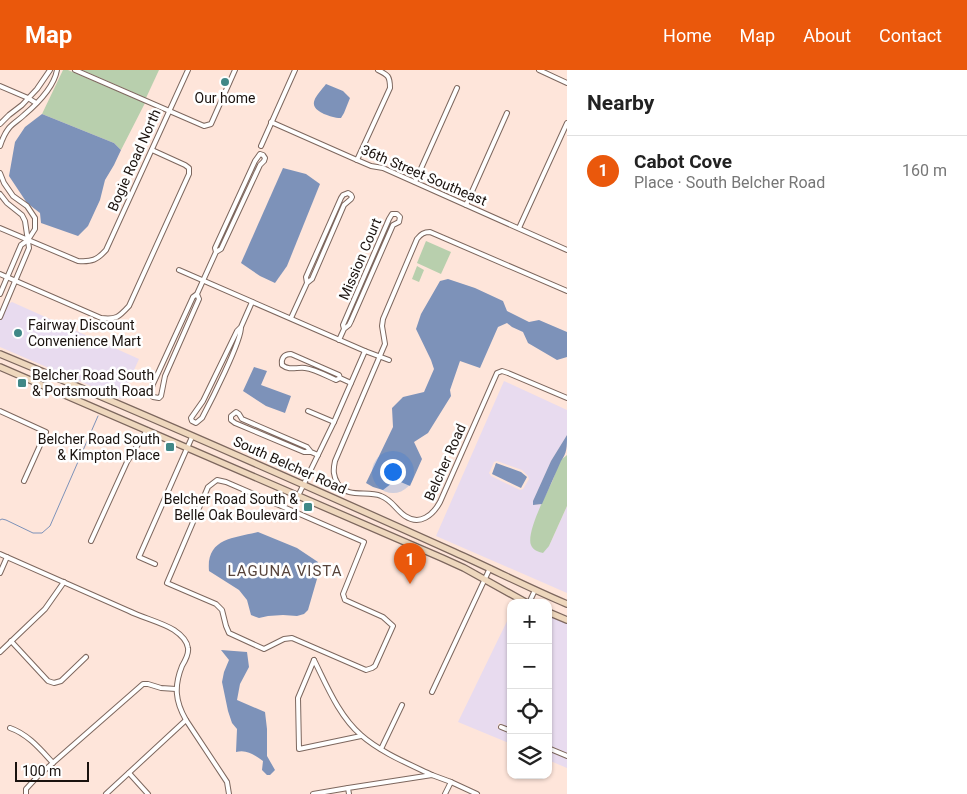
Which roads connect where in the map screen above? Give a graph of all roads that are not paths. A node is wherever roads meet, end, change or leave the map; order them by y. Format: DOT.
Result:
graph roads {
  1 [pos="50,70"];
  2 [pos="57,70"];
  3 [pos="75,70"];
  4 [pos="188,70"];
  5 [pos="236,70"];
  6 [pos="295,70"];
  7 [pos="378,70"];
  8 [pos="539,70"];
  9 [pos="567,83"];
  10 [pos="0,86"];
  11 [pos="457,88"];
  12 [pos="28,98"];
  13 [pos="36,103"];
  14 [pos="169,110"];
  15 [pos="507,113"];
  16 [pos="271,122"];
  17 [pos="567,122"];
  18 [pos="0,124"];
  19 [pos="2,133"];
  20 [pos="0,146"];
  21 [pos="261,146"];
  22 [pos="152,150"];
  23 [pos="356,160"];
  24 [pos="0,174"];
  25 [pos="414,182"];
  26 [pos="0,194"];
  27 [pos="466,204"];
  28 [pos="0,228"];
  29 [pos="519,228"];
  30 [pos="28,240"];
  31 [pos="567,250"];
  32 [pos="216,252"];
  33 [pos="179,270"];
  34 [pos="0,274"];
  35 [pos="7,277"];
  36 [pos="203,280"];
  37 [pos="15,281"];
  38 [pos="307,283"];
  39 [pos="567,291"];
  40 [pos="0,294"];
  41 [pos="197,294"];
  42 [pos="252,302"];
  43 [pos="0,317"];
  44 [pos="291,318"];
  45 [pos="241,327"];
  46 [pos="344,329"];
  47 [pos="339,340"];
  48 [pos="365,351"];
  49 [pos="2,355"];
  50 [pos="380,357"];
  51 [pos="389,360"];
  52 [pos="0,367"];
  53 [pos="340,378"];
  54 [pos="351,383"];
  55 [pos="567,398"];
  56 [pos="0,411"];
  57 [pos="308,411"];
  58 [pos="334,422"];
  59 [pos="147,430"];
  60 [pos="192,437"];
  61 [pos="188,448"];
  62 [pos="311,452"];
  63 [pos="318,455"];
  64 [pos="24,481"];
  65 [pos="304,485"];
  66 [pos="298,496"];
  67 [pos="291,510"];
  68 [pos="91,541"];
  69 [pos="0,554"];
  70 [pos="7,557"];
  71 [pos="155,564"];
  72 [pos="490,568"];
  73 [pos="0,573"];
  74 [pos="484,579"];
  75 [pos="64,582"];
  76 [pos="535,590"];
  77 [pos="521,599"];
  78 [pos="530,599"];
  79 [pos="567,604"];
  80 [pos="552,614"];
  81 [pos="567,620"];
  82 [pos="11,641"];
  83 [pos="0,652"];
  84 [pos="86,657"];
  85 [pos="176,689"];
  86 [pos="432,692"];
  87 [pos="402,705"];
  88 [pos="186,720"];
  89 [pos="501,727"];
  90 [pos="10,728"];
  91 [pos="507,729"];
  92 [pos="362,736"];
  93 [pos="381,749"];
  94 [pos="552,750"];
  95 [pos="567,756"];
  96 [pos="53,763"];
  97 [pos="129,773"];
  98 [pos="432,775"];
  99 [pos="451,782"];
  100 [pos="348,788"];
  101 [pos="26,794"];
  102 [pos="106,794"];
  103 [pos="148,794"];
  104 [pos="229,794"];
  105 [pos="313,794"];
  106 [pos="349,794"];
  107 [pos="445,794"];
  108 [pos="477,794"];
  1 -- 12 [label="street"];
  2 -- 13 [label="street"];
  3 -- 14 [label="street"];
  4 -- 14 [label="street, Bogie Road North"];
  5 -- 14 [label="street"];
  6 -- 16 [label="street"];
  7 -- 23 [label="street"];
  8 -- 9 [label="street"];
  10 -- 12 [label="street"];
  11 -- 25 [label="street"];
  12 -- 13 [label="street"];
  12 -- 18 [label="street"];
  13 -- 19 [label="street"];
  14 -- 22 [label="street, Bogie Road North"];
  15 -- 27 [label="street"];
  16 -- 21 [label="street"];
  16 -- 23 [label="street, 36th Street Southeast"];
  17 -- 29 [label="street"];
  19 -- 20 [label="street"];
  22 -- 30 [label="street, Bogie Road North"];
  22 -- 37 [label="street"];
  23 -- 25 [label="street, 36th Street Southeast"];
  24 -- 30 [label="street"];
  25 -- 27 [label="street, 36th Street Southeast"];
  26 -- 30 [label="street"];
  27 -- 29 [label="street, 36th Street Southeast"];
  28 -- 30 [label="street"];
  29 -- 31 [label="street, 36th Street Southeast"];
  30 -- 35 [label="street"];
  30 -- 37 [label="street"];
  32 -- 32 [label="street"];
  32 -- 36 [label="street"];
  33 -- 36 [label="street"];
  34 -- 35 [label="street"];
  35 -- 37 [label="street"];
  35 -- 40 [label="street"];
  36 -- 41 [label="street"];
  36 -- 42 [label="street"];
  37 -- 43 [label="street"];
  38 -- 38 [label="street"];
  38 -- 44 [label="street"];
  39 -- 50 [label="street, Belcher Road"];
  41 -- 41 [label="street"];
  42 -- 44 [label="street"];
  42 -- 45 [label="street"];
  44 -- 47 [label="street"];
  45 -- 45 [label="street"];
  46 -- 46 [label="street, Mission Court"];
  46 -- 47 [label="street, Mission Court"];
  47 -- 48 [label="street"];
  48 -- 50 [label="street"];
  48 -- 54 [label="street"];
  49 -- 52 [label="street"];
  49 -- 60 [label="main road, South Belcher Road"];
  50 -- 51 [label="street"];
  50 -- 55 [label="street, Belcher Road"];
  52 -- 59 [label="main road, South Belcher Road"];
  53 -- 53 [label="street"];
  53 -- 54 [label="street"];
  54 -- 58 [label="street"];
  56 -- 64 [label="street"];
  57 -- 58 [label="street"];
  58 -- 63 [label="street"];
  59 -- 61 [label="main road, South Belcher Road"];
  59 -- 68 [label="street"];
  60 -- 61 [label="street"];
  60 -- 65 [label="main road, South Belcher Road"];
  61 -- 66 [label="main road, South Belcher Road"];
  61 -- 71 [label="street"];
  62 -- 62 [label="street"];
  62 -- 63 [label="street"];
  63 -- 65 [label="street"];
  65 -- 66 [label="street"];
  65 -- 72 [label="main road, South Belcher Road"];
  66 -- 74 [label="main road, South Belcher Road"];
  67 -- 67 [label="street"];
  69 -- 70 [label="street"];
  70 -- 73 [label="street"];
  70 -- 75 [label="street"];
  72 -- 74 [label="street"];
  72 -- 76 [label="main road, South Belcher Road"];
  74 -- 77 [label="main road, South Belcher Road"];
  74 -- 86 [label="street"];
  75 -- 82 [label="street"];
  75 -- 85 [label="street"];
  76 -- 78 [label="street"];
  76 -- 79 [label="main road, South Belcher Road"];
  80 -- 81 [label="main road"];
  82 -- 83 [label="street"];
  82 -- 84 [label="street"];
  85 -- 88 [label="street"];
  85 -- 96 [label="street"];
  87 -- 93 [label="street"];
  88 -- 97 [label="street"];
  88 -- 104 [label="street"];
  89 -- 91 [label="street"];
  90 -- 96 [label="street"];
  92 -- 92 [label="street"];
  92 -- 93 [label="street"];
  93 -- 98 [label="street"];
  94 -- 95 [label="street"];
  96 -- 101 [label="street"];
  97 -- 102 [label="street"];
  97 -- 103 [label="street"];
  98 -- 99 [label="street"];
  98 -- 100 [label="street"];
  99 -- 107 [label="street"];
  99 -- 108 [label="street"];
  100 -- 105 [label="street"];
  100 -- 106 [label="street"];
}
